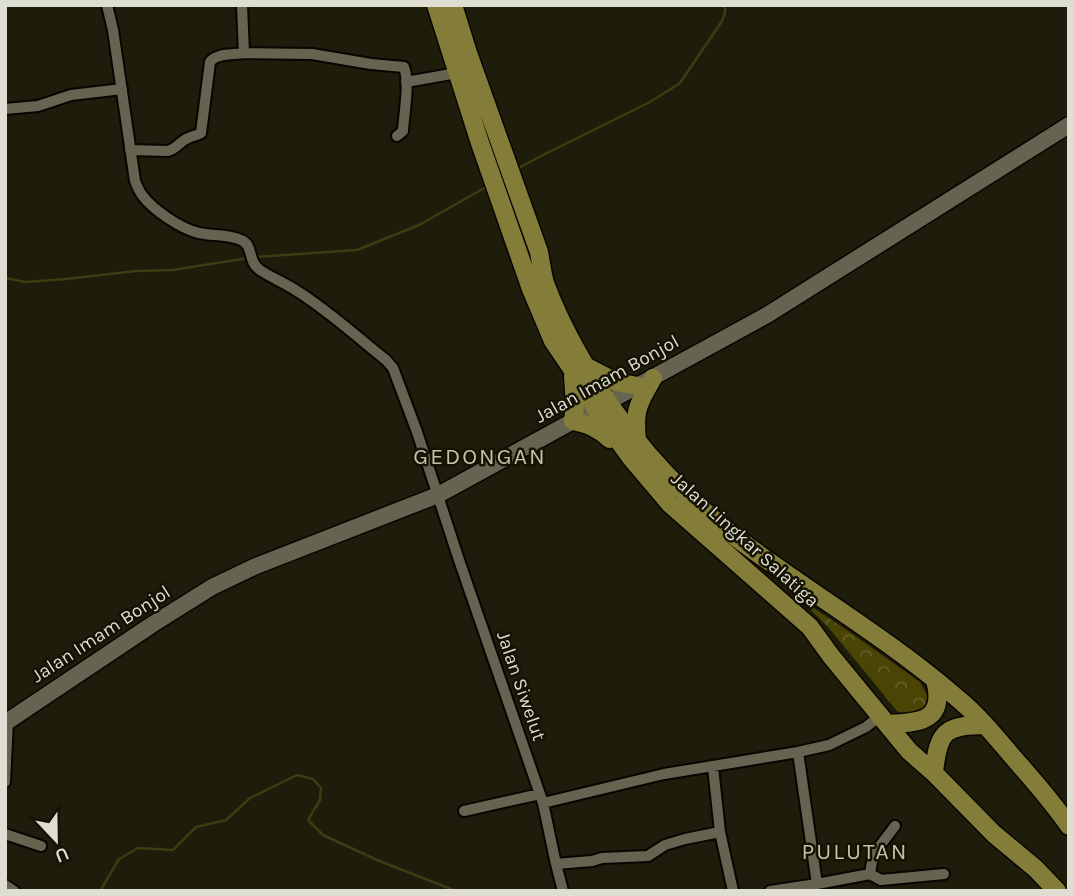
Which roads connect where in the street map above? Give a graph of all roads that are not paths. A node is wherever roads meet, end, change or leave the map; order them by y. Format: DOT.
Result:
graph roads {
  1 [pos="107,5"];
  2 [pos="242,5"];
  3 [pos="436,5"];
  4 [pos="453,5"];
  5 [pos="244,54"];
  6 [pos="457,73"];
  7 [pos="406,82"];
  8 [pos="122,89"];
  9 [pos="5,109"];
  10 [pos="1069,125"];
  11 [pos="397,136"];
  12 [pos="130,150"];
  13 [pos="578,367"];
  14 [pos="646,382"];
  15 [pos="601,406"];
  16 [pos="573,421"];
  17 [pos="637,441"];
  18 [pos="631,458"];
  19 [pos="438,495"];
  20 [pos="935,680"];
  21 [pos="884,720"];
  22 [pos="7,722"];
  23 [pos="985,725"];
  24 [pos="798,752"];
  25 [pos="713,767"];
  26 [pos="934,772"];
  27 [pos="5,782"];
  28 [pos="542,799"];
  29 [pos="464,811"];
  30 [pos="895,826"];
  31 [pos="1069,826"];
  32 [pos="720,832"];
  33 [pos="5,834"];
  34 [pos="41,846"];
  35 [pos="556,864"];
  36 [pos="870,874"];
  37 [pos="944,874"];
  38 [pos="817,884"];
  39 [pos="5,885"];
  40 [pos="14,891"];
  41 [pos="563,891"];
  42 [pos="733,891"];
  43 [pos="770,891"];
  44 [pos="1057,891"];
  1 -- 8 [label="street"];
  2 -- 5 [label="street"];
  3 -- 6 [label="highway, Jalan Lingkar Salatiga"];
  4 -- 13 [label="highway, Jalan Lingkar Salatiga"];
  5 -- 7 [label="street"];
  5 -- 12 [label="street"];
  6 -- 7 [label="street"];
  6 -- 13 [label="highway, Jalan Lingkar Salatiga"];
  7 -- 11 [label="street"];
  8 -- 9 [label="street"];
  8 -- 12 [label="street"];
  10 -- 14 [label="main road, Jalan Imam Bonjol"];
  12 -- 19 [label="street, Jalan Siwelut"];
  13 -- 14 [label="highway"];
  13 -- 15 [label="highway, Jalan Lingkar Salatiga"];
  13 -- 16 [label="highway"];
  14 -- 15 [label="main road, Jalan Imam Bonjol"];
  14 -- 17 [label="highway"];
  15 -- 16 [label="main road, Jalan Imam Bonjol"];
  15 -- 17 [label="highway, Jalan Lingkar Salatiga"];
  15 -- 18 [label="highway, Jalan Lingkar Salatiga"];
  16 -- 18 [label="highway"];
  16 -- 19 [label="main road, Jalan Imam Bonjol"];
  17 -- 20 [label="highway, Jalan Lingkar Salatiga"];
  18 -- 21 [label="highway, Jalan Lingkar Salatiga"];
  19 -- 22 [label="main road, Jalan Imam Bonjol"];
  19 -- 28 [label="street, Jalan Siwelut"];
  20 -- 21 [label="highway"];
  20 -- 23 [label="highway, Jalan Lingkar Salatiga"];
  21 -- 24 [label="street"];
  21 -- 26 [label="highway, Jalan Lingkar Salatiga"];
  22 -- 27 [label="street"];
  23 -- 26 [label="highway"];
  23 -- 31 [label="highway, Jalan Lingkar Salatiga"];
  24 -- 25 [label="street"];
  24 -- 38 [label="street"];
  25 -- 28 [label="street"];
  25 -- 32 [label="street"];
  26 -- 44 [label="highway, Jalan Lingkar Salatiga"];
  28 -- 29 [label="street"];
  28 -- 35 [label="street, Jalan Siwelut"];
  30 -- 36 [label="street"];
  32 -- 35 [label="street"];
  32 -- 42 [label="street"];
  33 -- 34 [label="street"];
  35 -- 41 [label="street, Jalan Siwelut"];
  36 -- 37 [label="street"];
  36 -- 38 [label="street"];
  38 -- 43 [label="street"];
  39 -- 40 [label="street"];
}
